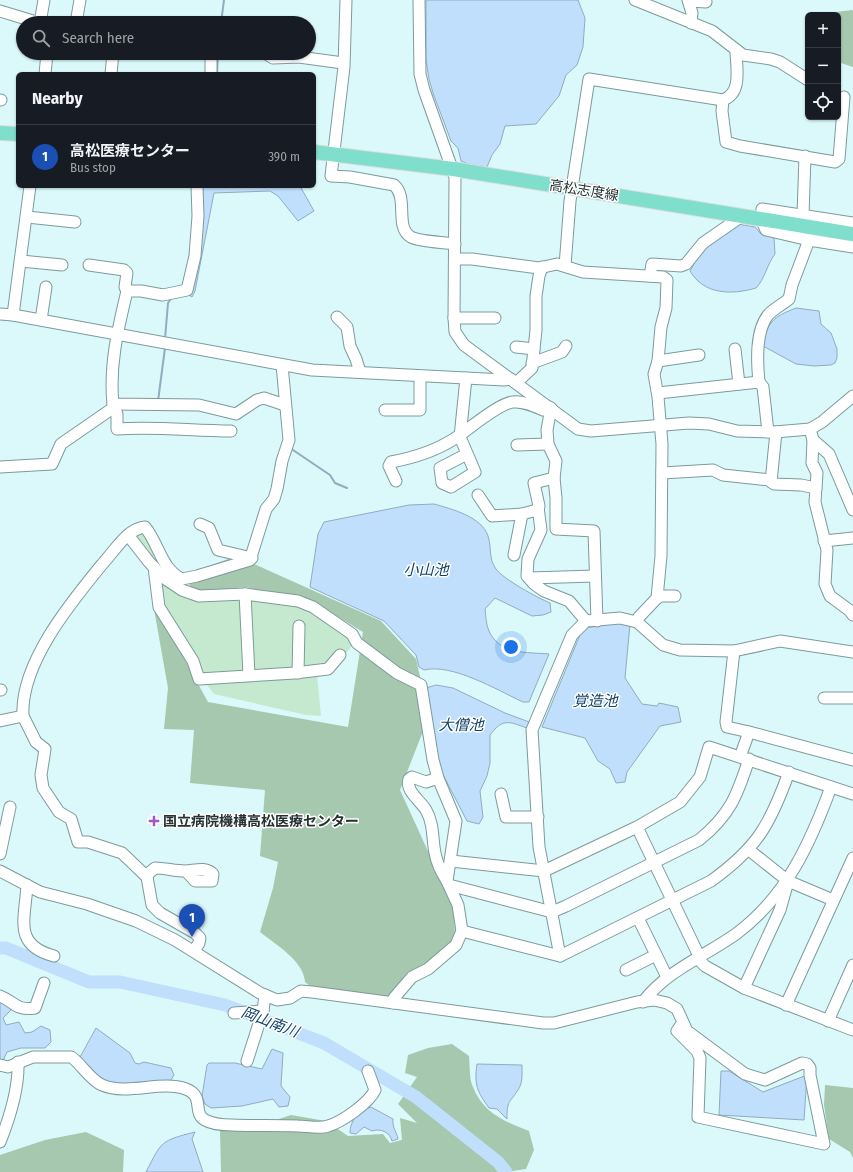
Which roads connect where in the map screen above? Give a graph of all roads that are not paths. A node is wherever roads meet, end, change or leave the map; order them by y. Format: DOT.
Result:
graph roads {
  1 [pos="44,0"];
  2 [pos="80,0"];
  3 [pos="346,0"];
  4 [pos="419,0"];
  5 [pos="635,0"];
  6 [pos="688,0"];
  7 [pos="706,2"];
  8 [pos="0,11"];
  9 [pos="18,16"];
  10 [pos="41,16"];
  11 [pos="77,16"];
  12 [pos="691,23"];
  13 [pos="736,50"];
  14 [pos="316,59"];
  15 [pos="46,60"];
  16 [pos="112,60"];
  17 [pos="211,60"];
  18 [pos="344,63"];
  19 [pos="45,72"];
  20 [pos="110,72"];
  21 [pos="211,72"];
  22 [pos="805,78"];
  23 [pos="845,97"];
  24 [pos="723,100"];
  25 [pos="0,133"];
  26 [pos="16,134"];
  27 [pos="316,152"];
  28 [pos="333,154"];
  29 [pos="805,156"];
  30 [pos="453,169"];
  31 [pos="30,188"];
  32 [pos="197,188"];
  33 [pos="572,188"];
  34 [pos="803,214"];
  35 [pos="742,216"];
  36 [pos="27,217"];
  37 [pos="761,219"];
  38 [pos="75,222"];
  39 [pos="853,223"];
  40 [pos="853,234"];
  41 [pos="808,240"];
  42 [pos="455,244"];
  43 [pos="853,246"];
  44 [pos="455,259"];
  45 [pos="21,261"];
  46 [pos="62,265"];
  47 [pos="89,265"];
  48 [pos="564,266"];
  49 [pos="542,267"];
  50 [pos="650,276"];
  51 [pos="46,287"];
  52 [pos="127,291"];
  53 [pos="0,314"];
  54 [pos="13,315"];
  55 [pos="337,317"];
  56 [pos="454,318"];
  57 [pos="495,318"];
  58 [pos="41,320"];
  59 [pos="116,334"];
  60 [pos="566,346"];
  61 [pos="516,347"];
  62 [pos="534,349"];
  63 [pos="735,349"];
  64 [pos="699,355"];
  65 [pos="658,361"];
  66 [pos="532,363"];
  67 [pos="282,365"];
  68 [pos="360,372"];
  69 [pos="420,376"];
  70 [pos="466,378"];
  71 [pos="514,381"];
  72 [pos="759,382"];
  73 [pos="739,384"];
  74 [pos="658,393"];
  75 [pos="853,396"];
  76 [pos="285,405"];
  77 [pos="113,406"];
  78 [pos="550,408"];
  79 [pos="385,410"];
  80 [pos="661,424"];
  81 [pos="810,428"];
  82 [pos="231,431"];
  83 [pos="772,432"];
  84 [pos="460,434"];
  85 [pos="813,440"];
  86 [pos="548,444"];
  87 [pos="517,445"];
  88 [pos="467,454"];
  89 [pos="0,467"];
  90 [pos="662,473"];
  91 [pos="554,478"];
  92 [pos="396,481"];
  93 [pos="771,482"];
  94 [pos="816,488"];
  95 [pos="478,495"];
  96 [pos="538,507"];
  97 [pos="853,510"];
  98 [pos="522,514"];
  99 [pos="200,524"];
  100 [pos="128,535"];
  101 [pos="853,538"];
  102 [pos="824,541"];
  103 [pos="514,556"];
  104 [pos="252,558"];
  105 [pos="154,567"];
  106 [pos="595,576"];
  107 [pos="529,578"];
  108 [pos="245,594"];
  109 [pos="675,596"];
  110 [pos="657,598"];
  111 [pos="853,615"];
  112 [pos="591,621"];
  113 [pos="637,622"];
  114 [pos="299,626"];
  115 [pos="734,651"];
  116 [pos="853,652"];
  117 [pos="340,655"];
  118 [pos="298,673"];
  119 [pos="249,675"];
  120 [pos="824,698"];
  121 [pos="853,698"];
  122 [pos="22,716"];
  123 [pos="0,720"];
  124 [pos="748,732"];
  125 [pos="744,758"];
  126 [pos="853,760"];
  127 [pos="788,772"];
  128 [pos="438,778"];
  129 [pos="831,786"];
  130 [pos="501,794"];
  131 [pos="853,794"];
  132 [pos="10,808"];
  133 [pos="538,817"];
  134 [pos="638,827"];
  135 [pos="749,850"];
  136 [pos="0,854"];
  137 [pos="853,858"];
  138 [pos="450,861"];
  139 [pos="655,863"];
  140 [pos="0,871"];
  141 [pos="186,871"];
  142 [pos="544,872"];
  143 [pos="147,877"];
  144 [pos="788,881"];
  145 [pos="448,883"];
  146 [pos="27,885"];
  147 [pos="672,900"];
  148 [pos="833,900"];
  149 [pos="552,912"];
  150 [pos="638,918"];
  151 [pos="184,926"];
  152 [pos="462,931"];
  153 [pos="175,940"];
  154 [pos="194,951"];
  155 [pos="656,955"];
  156 [pos="54,956"];
  157 [pos="560,956"];
  158 [pos="699,959"];
  159 [pos="853,965"];
  160 [pos="626,970"];
  161 [pos="667,977"];
  162 [pos="44,983"];
  163 [pos="744,988"];
  164 [pos="265,995"];
  165 [pos="0,996"];
  166 [pos="643,1002"];
  167 [pos="393,1003"];
  168 [pos="786,1005"];
  169 [pos="263,1011"];
  170 [pos="234,1013"];
  171 [pos="828,1021"];
  172 [pos="683,1022"];
  173 [pos="853,1030"];
  174 [pos="247,1061"];
  175 [pos="18,1062"];
  176 [pos="0,1065"];
  177 [pos="368,1071"];
  178 [pos="0,1142"];
  1 -- 10 [label="street"];
  2 -- 11 [label="street"];
  3 -- 18 [label="street"];
  4 -- 30 [label="street"];
  5 -- 12 [label="street"];
  6 -- 7 [label="street"];
  6 -- 12 [label="street"];
  8 -- 9 [label="street"];
  12 -- 13 [label="street"];
  13 -- 22 [label="street"];
  13 -- 24 [label="street"];
  14 -- 18 [label="street"];
  15 -- 19 [label="street"];
  16 -- 20 [label="street"];
  17 -- 21 [label="street"];
  18 -- 28 [label="street"];
  23 -- 29 [label="street"];
  24 -- 29 [label="street"];
  24 -- 33 [label="street"];
  25 -- 26 [label="main road"];
  27 -- 28 [label="main road, 高松志度線"];
  28 -- 30 [label="main road, 高松志度線"];
  28 -- 42 [label="street"];
  29 -- 34 [label="street"];
  30 -- 33 [label="main road, 高松志度線"];
  30 -- 42 [label="street"];
  31 -- 36 [label="street"];
  32 -- 52 [label="street"];
  33 -- 35 [label="main road, 高松志度線"];
  33 -- 48 [label="street"];
  34 -- 37 [label="street"];
  34 -- 39 [label="street"];
  35 -- 37 [label="main road, 高松志度線"];
  35 -- 50 [label="street"];
  36 -- 38 [label="street"];
  36 -- 45 [label="street"];
  37 -- 40 [label="main road, 高松志度線"];
  37 -- 41 [label="street"];
  41 -- 43 [label="street"];
  41 -- 72 [label="street"];
  42 -- 44 [label="street"];
  44 -- 49 [label="street"];
  44 -- 56 [label="street"];
  45 -- 46 [label="street"];
  45 -- 54 [label="street"];
  47 -- 52 [label="street"];
  48 -- 49 [label="street"];
  48 -- 50 [label="street"];
  49 -- 62 [label="street"];
  50 -- 65 [label="street"];
  51 -- 58 [label="street"];
  52 -- 59 [label="street"];
  53 -- 54 [label="street"];
  54 -- 58 [label="street"];
  55 -- 68 [label="street"];
  56 -- 57 [label="street"];
  56 -- 71 [label="street"];
  58 -- 59 [label="street"];
  59 -- 67 [label="street"];
  59 -- 77 [label="street"];
  60 -- 66 [label="street"];
  61 -- 62 [label="street"];
  62 -- 66 [label="street"];
  63 -- 73 [label="street"];
  64 -- 65 [label="street"];
  65 -- 74 [label="street"];
  66 -- 71 [label="street"];
  67 -- 68 [label="street"];
  67 -- 76 [label="street"];
  68 -- 69 [label="street"];
  69 -- 70 [label="street"];
  69 -- 79 [label="street"];
  70 -- 71 [label="street"];
  70 -- 84 [label="street"];
  71 -- 78 [label="street"];
  72 -- 73 [label="street"];
  72 -- 83 [label="street"];
  73 -- 74 [label="street"];
  74 -- 80 [label="street"];
  75 -- 81 [label="street"];
  76 -- 77 [label="street"];
  76 -- 104 [label="street"];
  77 -- 82 [label="street"];
  77 -- 89 [label="street"];
  78 -- 80 [label="street"];
  78 -- 84 [label="street"];
  78 -- 86 [label="street"];
  80 -- 83 [label="street"];
  80 -- 90 [label="street"];
  81 -- 83 [label="street"];
  81 -- 85 [label="street"];
  83 -- 93 [label="street"];
  84 -- 88 [label="street"];
  84 -- 92 [label="street"];
  85 -- 94 [label="street"];
  85 -- 97 [label="street"];
  86 -- 87 [label="street"];
  86 -- 91 [label="street"];
  90 -- 93 [label="street"];
  90 -- 110 [label="street"];
  91 -- 96 [label="street"];
  91 -- 106 [label="street"];
  93 -- 94 [label="street"];
  94 -- 102 [label="street"];
  95 -- 98 [label="street"];
  96 -- 98 [label="street"];
  96 -- 107 [label="street"];
  98 -- 103 [label="street"];
  99 -- 104 [label="street"];
  100 -- 104 [label="street"];
  100 -- 105 [label="street"];
  100 -- 122 [label="street"];
  101 -- 102 [label="street"];
  102 -- 111 [label="street"];
  105 -- 108 [label="street"];
  105 -- 119 [label="street"];
  106 -- 107 [label="street"];
  106 -- 112 [label="street"];
  107 -- 112 [label="street"];
  108 -- 119 [label="street"];
  108 -- 128 [label="street"];
  109 -- 110 [label="street"];
  110 -- 113 [label="street"];
  112 -- 113 [label="street"];
  112 -- 133 [label="street"];
  113 -- 115 [label="street"];
  114 -- 118 [label="street"];
  115 -- 116 [label="street"];
  115 -- 124 [label="street"];
  117 -- 118 [label="street"];
  118 -- 119 [label="street"];
  120 -- 121 [label="street"];
  122 -- 123 [label="street"];
  122 -- 143 [label="street"];
  124 -- 125 [label="street"];
  124 -- 126 [label="street"];
  125 -- 127 [label="street"];
  125 -- 134 [label="street"];
  125 -- 139 [label="street"];
  127 -- 129 [label="street"];
  127 -- 135 [label="street"];
  128 -- 138 [label="street"];
  128 -- 145 [label="street"];
  129 -- 131 [label="street"];
  129 -- 144 [label="street"];
  130 -- 133 [label="street"];
  132 -- 136 [label="street"];
  133 -- 142 [label="street"];
  134 -- 139 [label="street"];
  134 -- 142 [label="street"];
  135 -- 144 [label="street"];
  135 -- 147 [label="street"];
  137 -- 148 [label="street"];
  138 -- 142 [label="street"];
  138 -- 145 [label="street"];
  139 -- 147 [label="street"];
  139 -- 149 [label="street"];
  140 -- 146 [label="street"];
  141 -- 143 [label="street"];
  142 -- 149 [label="street"];
  143 -- 151 [label="street"];
  144 -- 148 [label="street"];
  144 -- 158 [label="street"];
  144 -- 163 [label="street"];
  145 -- 149 [label="street"];
  145 -- 152 [label="street"];
  146 -- 153 [label="street"];
  146 -- 156 [label="street"];
  147 -- 150 [label="street"];
  147 -- 158 [label="street"];
  148 -- 168 [label="street"];
  149 -- 157 [label="street"];
  150 -- 155 [label="street"];
  150 -- 157 [label="street"];
  151 -- 153 [label="street"];
  151 -- 154 [label="street"];
  152 -- 157 [label="street"];
  152 -- 167 [label="street"];
  153 -- 154 [label="street"];
  154 -- 164 [label="street"];
  155 -- 160 [label="street"];
  155 -- 161 [label="street"];
  158 -- 161 [label="street"];
  158 -- 163 [label="street"];
  159 -- 171 [label="street"];
  161 -- 166 [label="street"];
  162 -- 165 [label="street"];
  163 -- 168 [label="street"];
  164 -- 167 [label="street"];
  164 -- 169 [label="street"];
  166 -- 167 [label="street"];
  166 -- 172 [label="street"];
  168 -- 171 [label="street"];
  169 -- 170 [label="street"];
  169 -- 174 [label="street"];
  171 -- 173 [label="street"];
  172 -- 172 [label="street"];
  175 -- 176 [label="street"];
  175 -- 177 [label="street"];
  175 -- 178 [label="street"];
}
